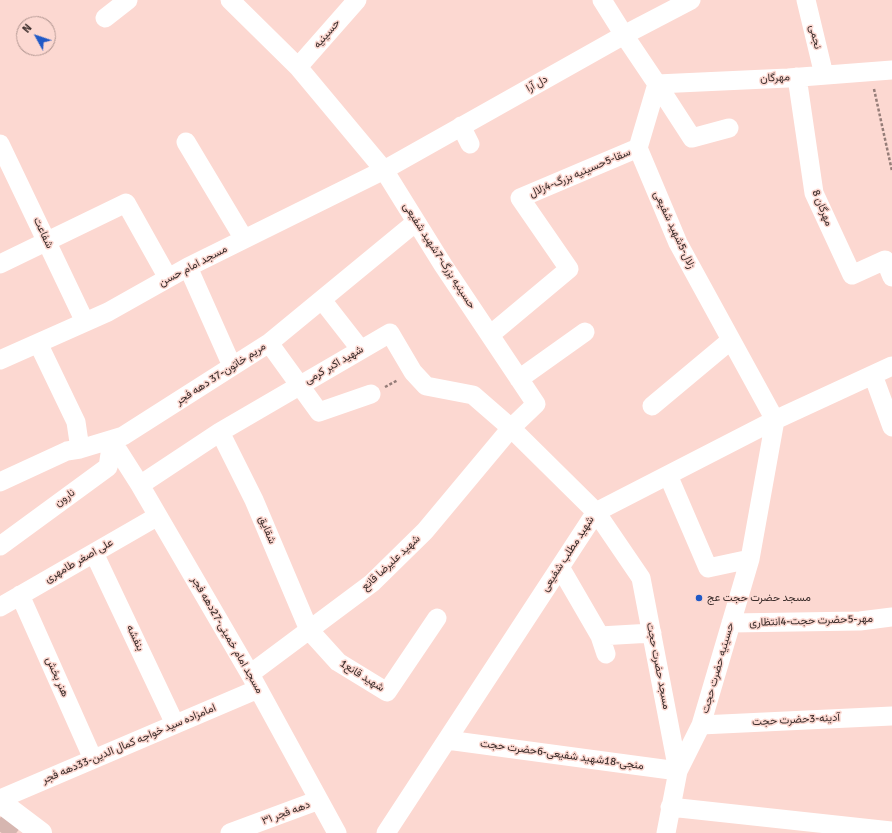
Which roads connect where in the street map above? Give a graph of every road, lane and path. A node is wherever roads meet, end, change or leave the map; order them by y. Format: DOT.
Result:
graph roads {
  1 [pos="128,0"];
  2 [pos="230,0"];
  3 [pos="357,0"];
  4 [pos="602,0"];
  5 [pos="691,0"];
  6 [pos="806,0"];
  7 [pos="105,18"];
  8 [pos="624,35"];
  9 [pos="298,67"];
  10 [pos="892,70"];
  11 [pos="870,72"];
  12 [pos="824,75"];
  13 [pos="797,77"];
  14 [pos="657,84"];
  15 [pos="462,126"];
  16 [pos="729,128"];
  17 [pos="186,142"];
  18 [pos="0,144"];
  19 [pos="470,144"];
  20 [pos="638,148"];
  21 [pos="5,167"];
  22 [pos="384,170"];
  23 [pos="892,171"];
  24 [pos="416,222"];
  25 [pos="244,239"];
  26 [pos="46,241"];
  27 [pos="0,264"];
  28 [pos="188,267"];
  29 [pos="888,269"];
  30 [pos="168,278"];
  31 [pos="322,300"];
  32 [pos="85,322"];
  33 [pos="585,332"];
  34 [pos="490,335"];
  35 [pos="731,340"];
  36 [pos="38,343"];
  37 [pos="269,343"];
  38 [pos="362,350"];
  39 [pos="0,360"];
  40 [pos="232,366"];
  41 [pos="892,366"];
  42 [pos="412,372"];
  43 [pos="873,375"];
  44 [pos="519,379"];
  45 [pos="301,385"];
  46 [pos="371,394"];
  47 [pos="652,406"];
  48 [pos="775,420"];
  49 [pos="892,427"];
  50 [pos="511,428"];
  51 [pos="220,432"];
  52 [pos="112,440"];
  53 [pos="80,449"];
  54 [pos="668,475"];
  55 [pos="0,482"];
  56 [pos="140,485"];
  57 [pos="596,512"];
  58 [pos="158,516"];
  59 [pos="0,546"];
  60 [pos="94,553"];
  61 [pos="750,559"];
  62 [pos="560,567"];
  63 [pos="20,595"];
  64 [pos="0,607"];
  65 [pos="892,617"];
  66 [pos="437,618"];
  67 [pos="731,623"];
  68 [pos="310,630"];
  69 [pos="652,633"];
  70 [pos="600,636"];
  71 [pos="606,654"];
  72 [pos="254,681"];
  73 [pos="892,716"];
  74 [pos="175,724"];
  75 [pos="701,725"];
  76 [pos="447,740"];
  77 [pos="93,759"];
  78 [pos="678,771"];
  79 [pos="0,798"];
  80 [pos="319,800"];
  81 [pos="0,802"];
  82 [pos="670,807"];
  83 [pos="892,831"];
  84 [pos="41,833"];
  85 [pos="230,833"];
  86 [pos="337,833"];
  87 [pos="386,833"];
  88 [pos="666,833"];
  1 -- 7 [label="street"];
  2 -- 9 [label="street, حسینیه بزرگ-7شهید شفیعی"];
  3 -- 9 [label="street, حسینیه"];
  4 -- 8 [label="street"];
  5 -- 8 [label="street, دل آرا"];
  6 -- 12 [label="street, نجمی"];
  8 -- 14 [label="street"];
  8 -- 15 [label="street, دل آرا"];
  9 -- 22 [label="street, حسینیه بزرگ-7شهید شفیعی"];
  10 -- 11 [label="street, مهرگان"];
  11 -- 12 [label="street, مهرگان"];
  11 -- 23 [label="path"];
  12 -- 13 [label="street, مهرگان"];
  13 -- 14 [label="street, مهرگان"];
  13 -- 29 [label="street, مهرگان 8"];
  14 -- 16 [label="street"];
  14 -- 20 [label="street"];
  15 -- 19 [label="street"];
  15 -- 22 [label="street, دل آرا"];
  17 -- 25 [label="street"];
  18 -- 21 [label="street, شفاعت"];
  20 -- 34 [label="street, سقا-5حسینیه بزرگ-4زلال"];
  20 -- 35 [label="street, زلال-5شهید شفیعی"];
  21 -- 26 [label="street, شفاعت"];
  22 -- 24 [label="street, حسینیه بزرگ-7شهید شفیعی"];
  22 -- 25 [label="street, مسجد امام حسن"];
  24 -- 31 [label="street, مریم خاتون-37 دهه فجر"];
  24 -- 34 [label="street, حسینیه بزرگ-7شهید شفیعی"];
  25 -- 28 [label="street, مسجد امام حسن"];
  26 -- 27 [label="street"];
  26 -- 30 [label="street"];
  26 -- 32 [label="street, شفاعت"];
  28 -- 30 [label="street, مسجد امام حسن"];
  28 -- 40 [label="street"];
  30 -- 32 [label="street, مسجد امام حسن"];
  31 -- 37 [label="street, مریم خاتون-37 دهه فجر"];
  31 -- 38 [label="street"];
  32 -- 36 [label="street, مسجد امام حسن"];
  33 -- 44 [label="street"];
  34 -- 44 [label="street, حسینیه بزرگ-7شهید شفیعی"];
  35 -- 47 [label="street"];
  35 -- 48 [label="street, زلال-5شهید شفیعی"];
  36 -- 39 [label="street, مسجد امام حسن"];
  36 -- 53 [label="street"];
  37 -- 40 [label="street, مریم خاتون-37 دهه فجر"];
  37 -- 45 [label="street"];
  38 -- 42 [label="street, شهید اکبر کرمی"];
  38 -- 45 [label="street, شهید اکبر کرمی"];
  40 -- 52 [label="street, مریم خاتون-37 دهه فجر"];
  41 -- 43 [label="street, شهید مطلب شفیعی"];
  42 -- 46 [label="path"];
  42 -- 50 [label="street, شهید اکبر کرمی"];
  43 -- 48 [label="street, شهید مطلب شفیعی"];
  43 -- 49 [label="street"];
  44 -- 50 [label="street, حسینیه بزرگ-7شهید شفیعی"];
  45 -- 46 [label="street"];
  45 -- 51 [label="street, شهید اکبر کرمی"];
  48 -- 54 [label="street, شهید مطلب شفیعی"];
  48 -- 61 [label="street, حسینیه حضرت حجت"];
  50 -- 57 [label="street"];
  50 -- 68 [label="street, شهید علیرضا قانع"];
  51 -- 56 [label="street, شهید اکبر کرمی"];
  51 -- 68 [label="street, شقایق"];
  52 -- 53 [label="street, مریم خاتون-37 دهه فجر"];
  52 -- 56 [label="street, مسجد امام خمینی-27دهه فجر"];
  52 -- 59 [label="street, نارون"];
  53 -- 55 [label="street, مریم خاتون-37 دهه فجر"];
  54 -- 57 [label="street, شهید مطلب شفیعی"];
  54 -- 61 [label="street"];
  56 -- 58 [label="street, مسجد امام خمینی-27دهه فجر"];
  57 -- 62 [label="street, شهید مطلب شفیعی"];
  57 -- 69 [label="street, مسجد حضرت حجت"];
  58 -- 60 [label="street, علی اصغر طامهری"];
  58 -- 72 [label="street, مسجد امام خمینی-27دهه فجر"];
  60 -- 63 [label="street, علی اصغر طامهری"];
  60 -- 74 [label="street, بنفشه"];
  61 -- 67 [label="street, حسینیه حضرت حجت"];
  62 -- 70 [label="street"];
  62 -- 76 [label="street, شهید مطلب شفیعی"];
  63 -- 64 [label="street, علی اصغر طامهری"];
  63 -- 77 [label="street, هنر بخش"];
  65 -- 67 [label="street, مهر-5حضرت حجت-4انتظاری"];
  66 -- 68 [label="street, 1شهید قانع"];
  67 -- 75 [label="street, حسینیه حضرت حجت"];
  68 -- 72 [label="street, شهید علیرضا قانع"];
  69 -- 70 [label="street"];
  69 -- 78 [label="street, مسجد حضرت حجت"];
  70 -- 71 [label="street"];
  72 -- 74 [label="street, امامزاده سید خواجه کمال الدین-33دهه فجر"];
  72 -- 80 [label="street, مسجد امام خمینی-27دهه فجر"];
  73 -- 75 [label="street, آدینه-3حضرت حجت"];
  74 -- 77 [label="street, امامزاده سید خواجه کمال الدین-33دهه فجر"];
  75 -- 78 [label="street, حسینیه حضرت حجت"];
  76 -- 78 [label="street, منجی-18شهید شفیعی-6حضرت حجت"];
  76 -- 87 [label="street, شهید مطلب شفیعی"];
  77 -- 79 [label="street, امامزاده سید خواجه کمال الدین-33دهه فجر"];
  78 -- 82 [label="street, مسجد حضرت حجت"];
  80 -- 85 [label="street, دهه فجر ۳۱"];
  80 -- 86 [label="street, مسجد امام خمینی-27دهه فجر"];
  81 -- 84 [label="main road"];
  82 -- 83 [label="street"];
  82 -- 88 [label="street, مسجد حضرت حجت"];
}
